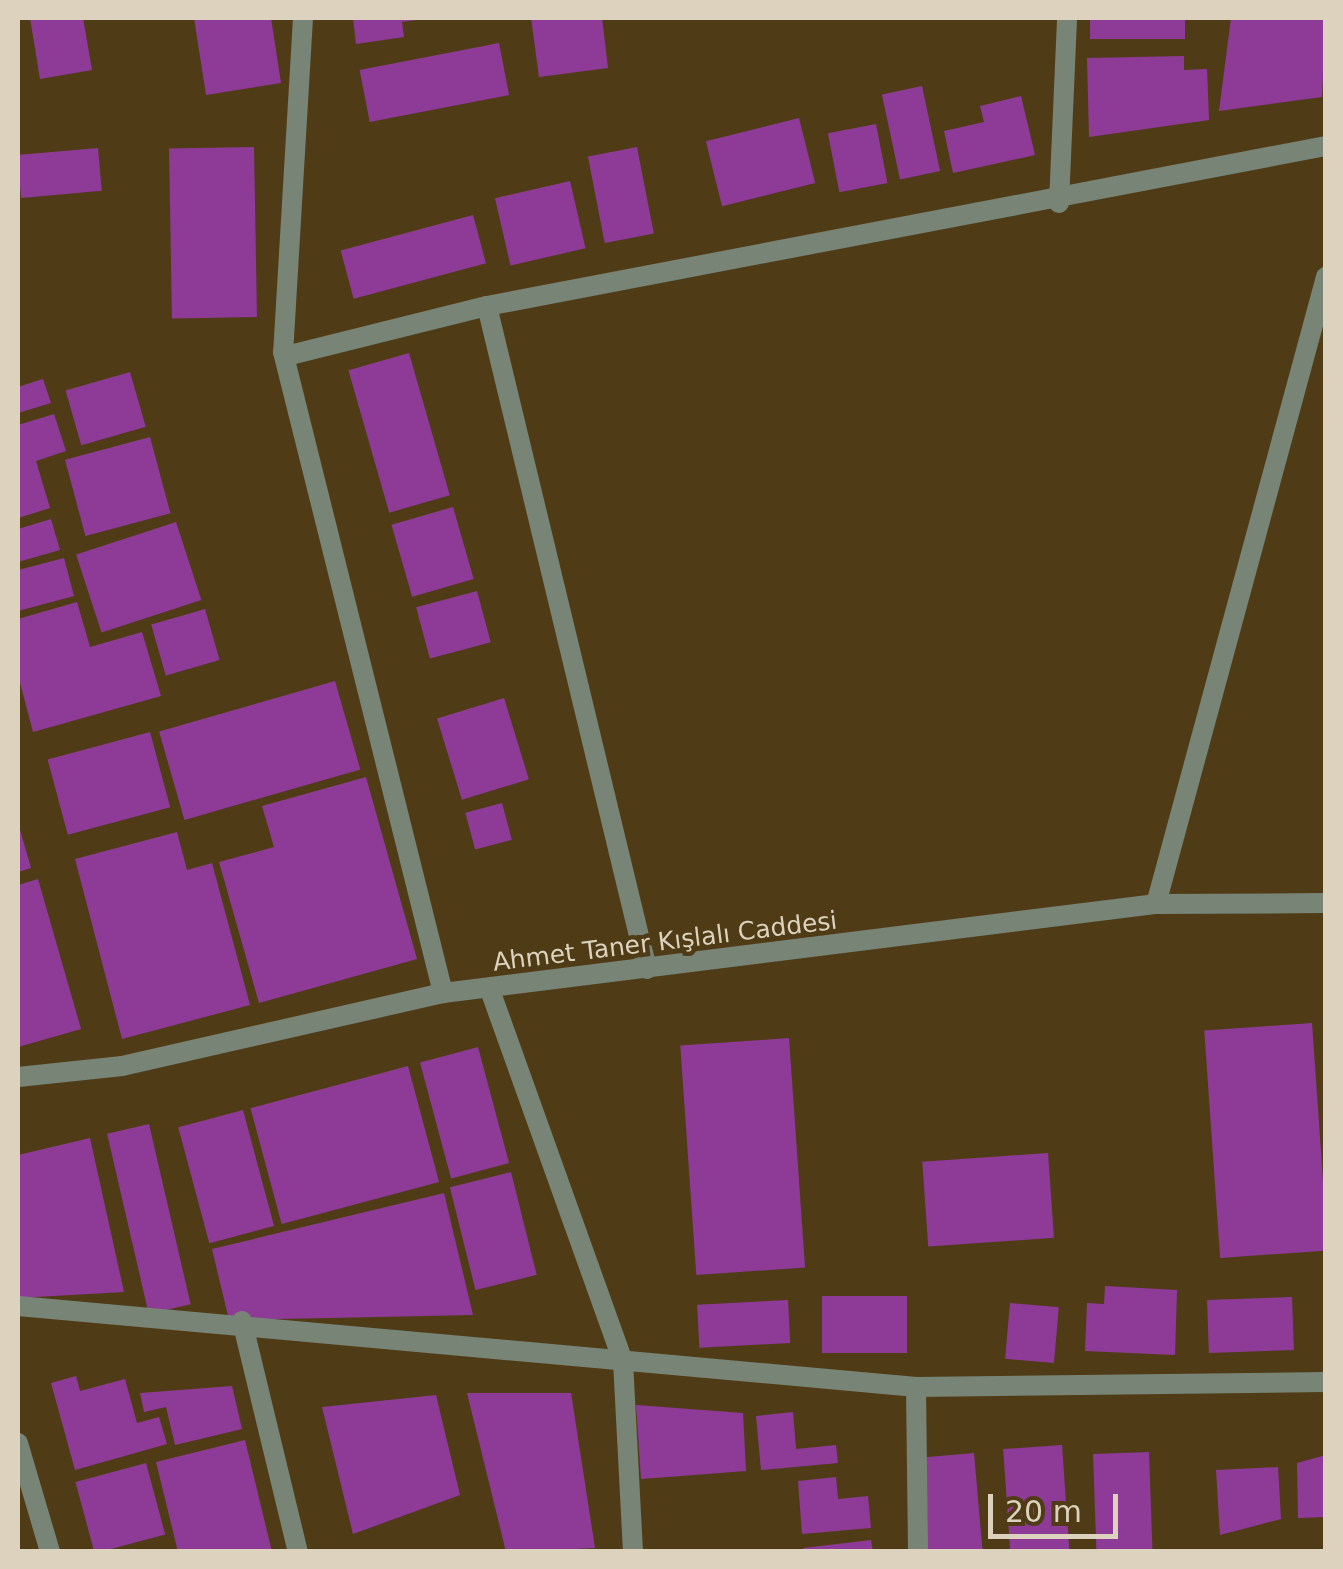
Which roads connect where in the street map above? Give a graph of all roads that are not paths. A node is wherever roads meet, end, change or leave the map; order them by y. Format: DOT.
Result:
graph roads {
  1 [pos="302,18"];
  2 [pos="1067,18"];
  3 [pos="1326,146"];
  4 [pos="1059,203"];
  5 [pos="1326,278"];
  6 [pos="488,306"];
  7 [pos="286,356"];
  8 [pos="1326,903"];
  9 [pos="1156,904"];
  10 [pos="646,969"];
  11 [pos="490,990"];
  12 [pos="442,993"];
  13 [pos="18,1077"];
  14 [pos="18,1306"];
  15 [pos="242,1321"];
  16 [pos="623,1361"];
  17 [pos="1326,1382"];
  18 [pos="916,1387"];
  19 [pos="18,1443"];
  20 [pos="50,1552"];
  21 [pos="298,1552"];
  22 [pos="633,1552"];
  23 [pos="918,1552"];
  1 -- 7 [label="street"];
  2 -- 4 [label="street"];
  3 -- 4 [label="street"];
  4 -- 6 [label="street"];
  5 -- 9 [label="street"];
  6 -- 7 [label="street"];
  6 -- 10 [label="street"];
  7 -- 12 [label="street"];
  8 -- 9 [label="street, Ahmet Taner Kışlalı Caddesi"];
  9 -- 10 [label="street, Ahmet Taner Kışlalı Caddesi"];
  10 -- 11 [label="street, Ahmet Taner Kışlalı Caddesi"];
  11 -- 12 [label="street, Ahmet Taner Kışlalı Caddesi"];
  11 -- 16 [label="street"];
  12 -- 13 [label="street, Ahmet Taner Kışlalı Caddesi"];
  14 -- 15 [label="street"];
  15 -- 16 [label="street"];
  15 -- 21 [label="street"];
  16 -- 18 [label="street"];
  16 -- 22 [label="street"];
  17 -- 18 [label="street"];
  18 -- 23 [label="street"];
  19 -- 20 [label="street"];
}
